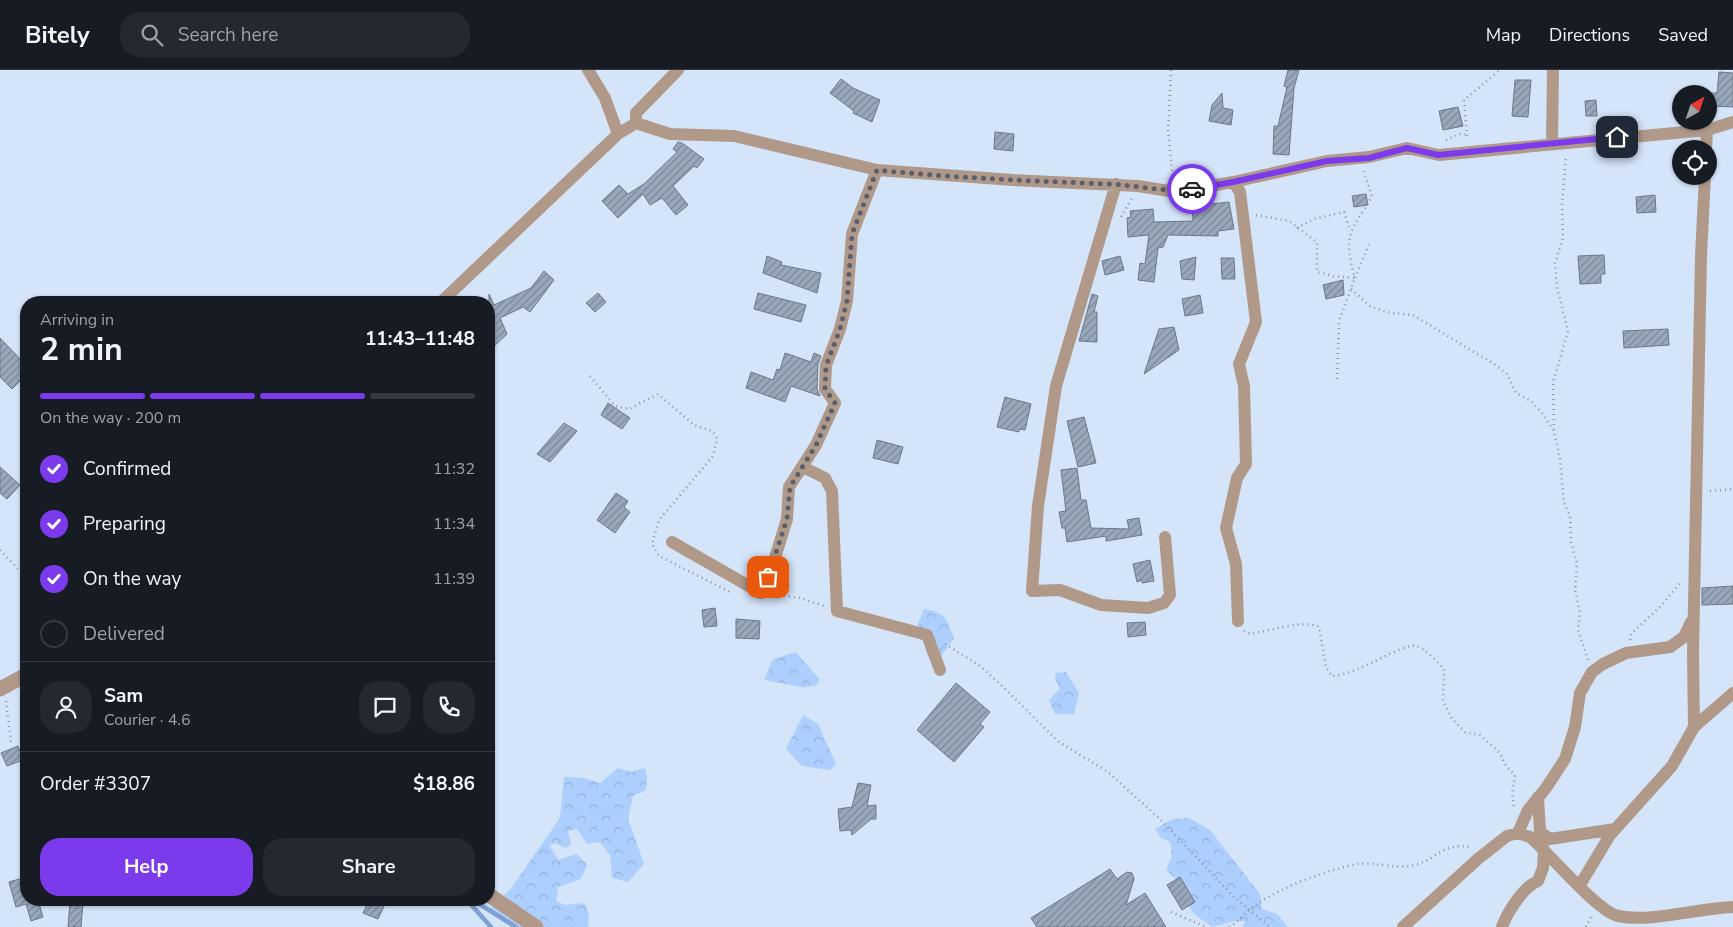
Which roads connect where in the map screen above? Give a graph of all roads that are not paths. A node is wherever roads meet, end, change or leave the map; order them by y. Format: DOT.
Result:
graph roads {
  1 [pos="588,70"];
  2 [pos="678,70"];
  3 [pos="1553,70"];
  4 [pos="1733,122"];
  5 [pos="636,124"];
  6 [pos="1718,127"];
  7 [pos="1707,130"];
  8 [pos="618,134"];
  9 [pos="1706,140"];
  10 [pos="1552,143"];
  11 [pos="877,170"];
  12 [pos="1233,182"];
  13 [pos="1116,184"];
  14 [pos="1705,185"];
  15 [pos="446,296"];
  16 [pos="803,467"];
  17 [pos="1165,538"];
  18 [pos="672,542"];
  19 [pos="1694,618"];
  20 [pos="1238,622"];
  21 [pos="940,670"];
  22 [pos="20,678"];
  23 [pos="2,688"];
  24 [pos="1733,693"];
  25 [pos="1694,727"];
  26 [pos="1538,797"];
  27 [pos="1615,829"];
  28 [pos="1518,833"];
  29 [pos="1543,834"];
  30 [pos="1546,852"];
  31 [pos="1580,885"];
  32 [pos="495,899"];
  33 [pos="1733,907"];
  34 [pos="1673,913"];
  35 [pos="536,927"];
  36 [pos="1403,927"];
  37 [pos="1502,927"];
  38 [pos="1669,927"];
  1 -- 8 [label="street"];
  2 -- 5 [label="street"];
  3 -- 10 [label="street"];
  4 -- 6 [label="street"];
  5 -- 8 [label="street"];
  5 -- 11 [label="street"];
  7 -- 9 [label="street"];
  7 -- 10 [label="street"];
  8 -- 15 [label="street"];
  10 -- 12 [label="street"];
  11 -- 13 [label="street"];
  11 -- 16 [label="street"];
  12 -- 13 [label="street"];
  12 -- 20 [label="street"];
  13 -- 17 [label="street"];
  14 -- 19 [label="street"];
  16 -- 18 [label="street"];
  16 -- 21 [label="street"];
  19 -- 25 [label="street"];
  19 -- 26 [label="street"];
  22 -- 23 [label="street"];
  24 -- 25 [label="street"];
  25 -- 27 [label="street"];
  26 -- 28 [label="street"];
  26 -- 29 [label="street"];
  27 -- 29 [label="street"];
  27 -- 31 [label="street"];
  28 -- 30 [label="street"];
  28 -- 36 [label="street"];
  29 -- 30 [label="street"];
  30 -- 31 [label="street"];
  30 -- 37 [label="street"];
  31 -- 34 [label="street"];
  32 -- 35 [label="street"];
  33 -- 34 [label="street"];
  34 -- 38 [label="street"];
}
